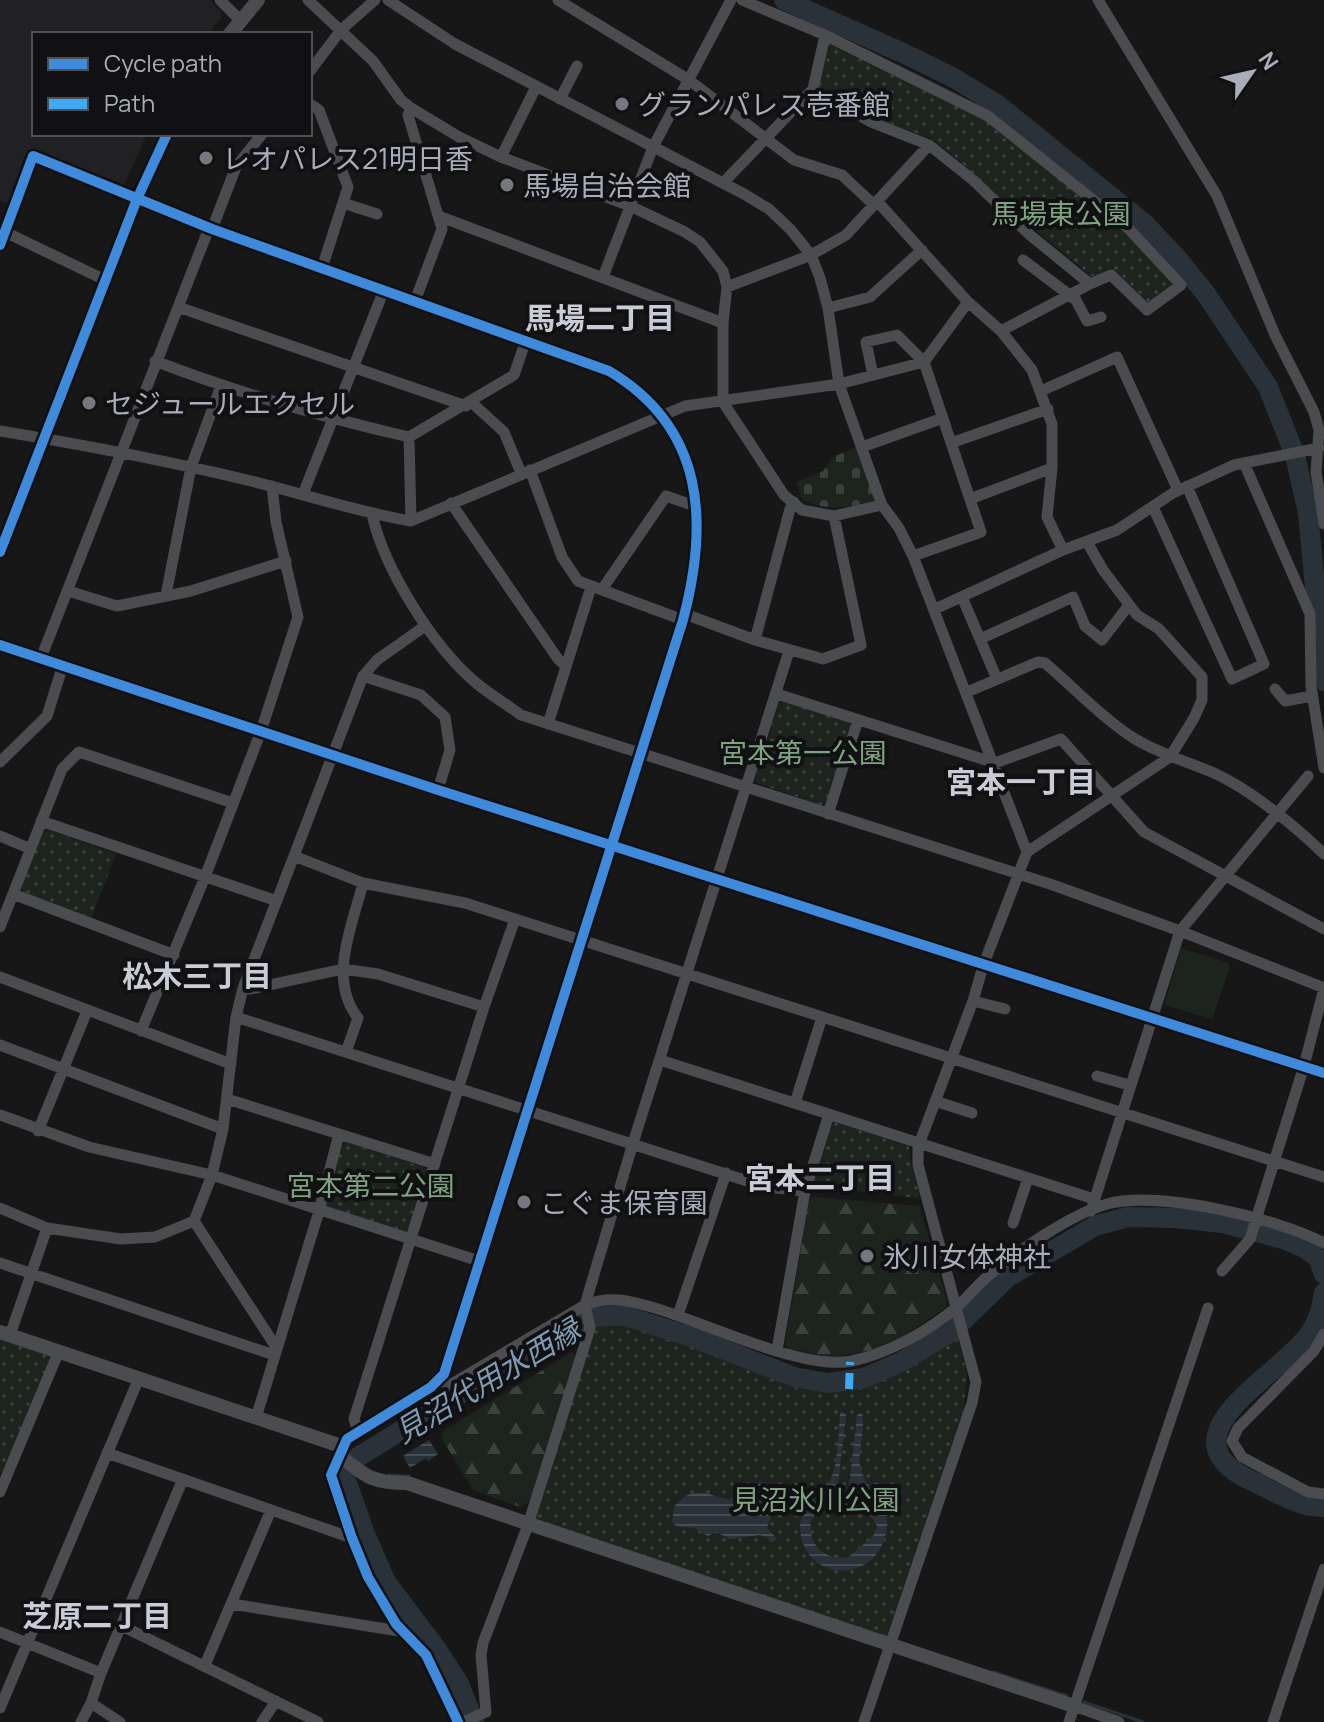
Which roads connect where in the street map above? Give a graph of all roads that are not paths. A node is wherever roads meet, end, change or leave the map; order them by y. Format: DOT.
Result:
graph roads {
  1 [pos="220,0"];
  2 [pos="258,0"];
  3 [pos="308,0"];
  4 [pos="375,0"];
  5 [pos="388,0"];
  6 [pos="558,0"];
  7 [pos="731,0"];
  8 [pos="742,0"];
  9 [pos="1098,0"];
  10 [pos="241,21"];
  11 [pos="341,30"];
  12 [pos="232,32"];
  13 [pos="825,35"];
  14 [pos="577,66"];
  15 [pos="312,68"];
  16 [pos="689,80"];
  17 [pos="536,87"];
  18 [pos="813,89"];
  19 [pos="560,99"];
  20 [pos="312,105"];
  21 [pos="411,108"];
  22 [pos="166,136"];
  23 [pos="260,136"];
  24 [pos="765,139"];
  25 [pos="929,145"];
  26 [pos="653,147"];
  27 [pos="501,157"];
  28 [pos="723,183"];
  29 [pos="137,199"];
  30 [pos="343,203"];
  31 [pos="876,203"];
  32 [pos="0,206"];
  33 [pos="630,206"];
  34 [pos="13,210"];
  35 [pos="377,214"];
  36 [pos="441,217"];
  37 [pos="210,228"];
  38 [pos="5,232"];
  39 [pos="0,245"];
  40 [pos="922,250"];
  41 [pos="811,255"];
  42 [pos="1023,260"];
  43 [pos="322,268"];
  44 [pos="603,277"];
  45 [pos="105,280"];
  46 [pos="1090,284"];
  47 [pos="727,287"];
  48 [pos="384,290"];
  49 [pos="1066,296"];
  50 [pos="415,301"];
  51 [pos="968,302"];
  52 [pos="178,307"];
  53 [pos="828,308"];
  54 [pos="1101,317"];
  55 [pos="723,323"];
  56 [pos="1001,331"];
  57 [pos="526,340"];
  58 [pos="155,361"];
  59 [pos="924,362"];
  60 [pos="353,366"];
  61 [pos="873,375"];
  62 [pos="839,384"];
  63 [pos="221,386"];
  64 [pos="1041,391"];
  65 [pos="723,402"];
  66 [pos="468,404"];
  67 [pos="1048,409"];
  68 [pos="661,416"];
  69 [pos="943,418"];
  70 [pos="332,420"];
  71 [pos="0,431"];
  72 [pos="409,437"];
  73 [pos="43,438"];
  74 [pos="951,443"];
  75 [pos="862,447"];
  76 [pos="1319,448"];
  77 [pos="120,452"];
  78 [pos="1244,463"];
  79 [pos="191,467"];
  80 [pos="1052,468"];
  81 [pos="525,472"];
  82 [pos="272,486"];
  83 [pos="1183,488"];
  84 [pos="303,494"];
  85 [pos="970,499"];
  86 [pos="794,502"];
  87 [pos="451,503"];
  88 [pos="697,504"];
  89 [pos="882,505"];
  90 [pos="1153,507"];
  91 [pos="372,514"];
  92 [pos="834,516"];
  93 [pos="411,521"];
  94 [pos="1324,524"];
  95 [pos="1087,542"];
  96 [pos="1063,550"];
  97 [pos="0,552"];
  98 [pos="913,556"];
  99 [pos="286,561"];
  100 [pos="597,587"];
  101 [pos="68,591"];
  102 [pos="166,595"];
  103 [pos="962,597"];
  104 [pos="1129,605"];
  105 [pos="935,609"];
  106 [pos="684,617"];
  107 [pos="425,626"];
  108 [pos="980,639"];
  109 [pos="755,640"];
  110 [pos="0,645"];
  111 [pos="789,651"];
  112 [pos="41,658"];
  113 [pos="63,665"];
  114 [pos="566,666"];
  115 [pos="363,676"];
  116 [pos="997,679"];
  117 [pos="1275,689"];
  118 [pos="967,692"];
  119 [pos="777,694"];
  120 [pos="1312,696"];
  121 [pos="858,720"];
  122 [pos="548,724"];
  123 [pos="261,731"];
  124 [pos="642,753"];
  125 [pos="332,755"];
  126 [pos="1170,757"];
  127 [pos="0,762"];
  128 [pos="995,763"];
  129 [pos="1317,769"];
  130 [pos="747,787"];
  131 [pos="438,790"];
  132 [pos="1112,796"];
  133 [pos="233,803"];
  134 [pos="828,814"];
  135 [pos="1277,814"];
  136 [pos="41,821"];
  137 [pos="0,836"];
  138 [pos="612,846"];
  139 [pos="31,849"];
  140 [pos="1027,852"];
  141 [pos="1324,854"];
  142 [pos="294,856"];
  143 [pos="1019,874"];
  144 [pos="1225,876"];
  145 [pos="205,877"];
  146 [pos="719,879"];
  147 [pos="363,883"];
  148 [pos="13,894"];
  149 [pos="277,901"];
  150 [pos="515,919"];
  151 [pos="0,927"];
  152 [pos="1324,929"];
  153 [pos="1180,931"];
  154 [pos="582,940"];
  155 [pos="174,955"];
  156 [pos="983,966"];
  157 [pos="343,969"];
  158 [pos="687,973"];
  159 [pos="0,977"];
  160 [pos="243,988"];
  161 [pos="1324,988"];
  162 [pos="973,1001"];
  163 [pos="484,1007"];
  164 [pos="1005,1009"];
  165 [pos="87,1011"];
  166 [pos="236,1017"];
  167 [pos="822,1017"];
  168 [pos="1152,1018"];
  169 [pos="141,1031"];
  170 [pos="0,1045"];
  171 [pos="346,1052"];
  172 [pos="951,1059"];
  173 [pos="660,1060"];
  174 [pos="231,1064"];
  175 [pos="1304,1066"];
  176 [pos="63,1069"];
  177 [pos="1324,1073"];
  178 [pos="1097,1076"];
  179 [pos="1129,1085"];
  180 [pos="459,1089"];
  181 [pos="227,1099"];
  182 [pos="935,1101"];
  183 [pos="795,1103"];
  184 [pos="527,1111"];
  185 [pos="972,1113"];
  186 [pos="1121,1113"];
  187 [pos="829,1114"];
  188 [pos="0,1115"];
  189 [pos="223,1129"];
  190 [pos="38,1131"];
  191 [pos="339,1134"];
  192 [pos="633,1143"];
  193 [pos="919,1143"];
  194 [pos="1274,1161"];
  195 [pos="435,1164"];
  196 [pos="726,1173"];
  197 [pos="212,1175"];
  198 [pos="1324,1177"];
  199 [pos="1028,1178"];
  200 [pos="805,1191"];
  201 [pos="1092,1205"];
  202 [pos="0,1208"];
  203 [pos="319,1211"];
  204 [pos="1256,1220"];
  205 [pos="194,1221"];
  206 [pos="1013,1223"];
  207 [pos="47,1228"];
  208 [pos="412,1240"];
  209 [pos="1324,1243"];
  210 [pos="479,1261"];
  211 [pos="0,1263"];
  212 [pos="1222,1271"];
  213 [pos="31,1273"];
  214 [pos="585,1305"];
  215 [pos="1208,1308"];
  216 [pos="958,1309"];
  217 [pos="678,1315"];
  218 [pos="5,1333"];
  219 [pos="1324,1334"];
  220 [pos="777,1350"];
  221 [pos="59,1351"];
  222 [pos="275,1351"];
  223 [pos="139,1378"];
  224 [pos="440,1381"];
  225 [pos="256,1418"];
  226 [pos="358,1432"];
  227 [pos="342,1452"];
  228 [pos="107,1453"];
  229 [pos="183,1479"];
  230 [pos="2,1484"];
  231 [pos="1324,1494"];
  232 [pos="271,1510"];
  233 [pos="528,1525"];
  234 [pos="352,1538"];
  235 [pos="1324,1569"];
  236 [pos="232,1604"];
  237 [pos="122,1626"];
  238 [pos="0,1632"];
  239 [pos="405,1632"];
  240 [pos="28,1644"];
  241 [pos="890,1645"];
  242 [pos="205,1665"];
  243 [pos="101,1673"];
  244 [pos="276,1701"];
  245 [pos="91,1703"];
  246 [pos="1074,1706"];
  247 [pos="0,1708"];
  248 [pos="486,1716"];
  249 [pos="81,1722"];
  250 [pos="120,1722"];
  251 [pos="262,1722"];
  252 [pos="318,1722"];
  253 [pos="461,1722"];
  254 [pos="864,1722"];
  255 [pos="1069,1722"];
  256 [pos="1119,1722"];
  257 [pos="1273,1722"];
  1 -- 10 [label="street"];
  2 -- 10 [label="street"];
  3 -- 11 [label="street"];
  4 -- 11 [label="street"];
  5 -- 17 [label="street"];
  6 -- 16 [label="street"];
  7 -- 16 [label="street"];
  8 -- 13 [label="street"];
  9 -- 76 [label="street"];
  10 -- 12 [label="street"];
  11 -- 15 [label="street"];
  11 -- 21 [label="street"];
  13 -- 18 [label="street"];
  13 -- 46 [label="street"];
  14 -- 19 [label="street"];
  16 -- 24 [label="street"];
  16 -- 26 [label="street"];
  17 -- 19 [label="street"];
  17 -- 27 [label="street"];
  18 -- 24 [label="street"];
  18 -- 25 [label="street"];
  19 -- 26 [label="street"];
  20 -- 30 [label="street"];
  21 -- 27 [label="street"];
  21 -- 36 [label="street"];
  22 -- 29 [label="street"];
  23 -- 37 [label="street"];
  24 -- 28 [label="street"];
  24 -- 31 [label="street"];
  25 -- 31 [label="street"];
  25 -- 46 [label="street"];
  26 -- 28 [label="street"];
  26 -- 33 [label="street"];
  27 -- 33 [label="street"];
  28 -- 41 [label="street"];
  29 -- 34 [label="street"];
  29 -- 37 [label="street"];
  29 -- 45 [label="street"];
  30 -- 35 [label="street"];
  30 -- 43 [label="street"];
  31 -- 40 [label="street"];
  31 -- 41 [label="street"];
  32 -- 34 [label="street"];
  33 -- 44 [label="street"];
  33 -- 47 [label="street"];
  34 -- 38 [label="street"];
  36 -- 44 [label="street"];
  36 -- 50 [label="street"];
  37 -- 43 [label="street"];
  37 -- 52 [label="street"];
  38 -- 39 [label="street"];
  38 -- 45 [label="street"];
  40 -- 51 [label="street"];
  40 -- 53 [label="street"];
  41 -- 47 [label="street"];
  41 -- 53 [label="street"];
  42 -- 49 [label="street"];
  43 -- 48 [label="street"];
  44 -- 55 [label="street"];
  45 -- 73 [label="street"];
  46 -- 49 [label="street"];
  47 -- 55 [label="street"];
  48 -- 50 [label="street"];
  48 -- 60 [label="street"];
  49 -- 54 [label="street"];
  49 -- 56 [label="street"];
  50 -- 57 [label="street"];
  51 -- 56 [label="street"];
  51 -- 59 [label="street"];
  52 -- 58 [label="street"];
  52 -- 60 [label="street"];
  53 -- 62 [label="street"];
  55 -- 65 [label="street"];
  56 -- 64 [label="street"];
  57 -- 66 [label="street"];
  57 -- 68 [label="street"];
  58 -- 63 [label="street"];
  58 -- 77 [label="street"];
  59 -- 61 [label="street"];
  59 -- 61 [label="street"];
  59 -- 69 [label="street"];
  60 -- 66 [label="street"];
  60 -- 70 [label="street"];
  61 -- 62 [label="street"];
  62 -- 65 [label="street"];
  62 -- 75 [label="street"];
  63 -- 70 [label="street"];
  63 -- 79 [label="street"];
  64 -- 67 [label="street"];
  64 -- 83 [label="street"];
  65 -- 68 [label="street"];
  65 -- 86 [label="street"];
  66 -- 72 [label="street"];
  66 -- 81 [label="street"];
  67 -- 74 [label="street"];
  67 -- 80 [label="street"];
  68 -- 81 [label="street"];
  68 -- 88 [label="street"];
  69 -- 74 [label="street"];
  69 -- 75 [label="street"];
  70 -- 72 [label="street"];
  70 -- 84 [label="street"];
  71 -- 73 [label="street"];
  72 -- 93 [label="street"];
  73 -- 77 [label="street"];
  73 -- 97 [label="street"];
  74 -- 85 [label="street"];
  75 -- 89 [label="street"];
  76 -- 78 [label="street"];
  76 -- 94 [label="street"];
  77 -- 79 [label="street"];
  77 -- 101 [label="street"];
  78 -- 83 [label="street"];
  78 -- 120 [label="street"];
  79 -- 82 [label="street"];
  79 -- 102 [label="street"];
  80 -- 85 [label="street"];
  80 -- 96 [label="street"];
  81 -- 87 [label="street"];
  81 -- 100 [label="street"];
  82 -- 84 [label="street"];
  82 -- 99 [label="street"];
  83 -- 90 [label="street"];
  83 -- 90 [label="street"];
  84 -- 91 [label="street"];
  85 -- 98 [label="street"];
  86 -- 92 [label="street"];
  86 -- 109 [label="street"];
  87 -- 93 [label="street"];
  87 -- 114 [label="street"];
  88 -- 100 [label="street"];
  88 -- 106 [label="street"];
  89 -- 92 [label="street"];
  89 -- 98 [label="street"];
  90 -- 95 [label="street"];
  91 -- 93 [label="street"];
  91 -- 107 [label="street"];
  92 -- 111 [label="street"];
  95 -- 96 [label="street"];
  95 -- 104 [label="street"];
  96 -- 103 [label="street"];
  98 -- 105 [label="street"];
  99 -- 102 [label="street"];
  99 -- 123 [label="street"];
  100 -- 106 [label="street"];
  100 -- 114 [label="street"];
  101 -- 102 [label="street"];
  101 -- 112 [label="street"];
  103 -- 105 [label="street"];
  103 -- 108 [label="street"];
  104 -- 108 [label="street"];
  104 -- 126 [label="street"];
  105 -- 118 [label="street"];
  106 -- 109 [label="street"];
  106 -- 124 [label="street"];
  107 -- 115 [label="street"];
  107 -- 122 [label="street"];
  108 -- 116 [label="street"];
  109 -- 111 [label="street"];
  110 -- 112 [label="street"];
  111 -- 119 [label="street"];
  112 -- 113 [label="street"];
  113 -- 123 [label="street"];
  113 -- 127 [label="street"];
  114 -- 122 [label="street"];
  115 -- 125 [label="street"];
  115 -- 131 [label="street"];
  116 -- 118 [label="street"];
  116 -- 126 [label="street"];
  117 -- 120 [label="street"];
  118 -- 128 [label="street"];
  119 -- 121 [label="street"];
  119 -- 130 [label="street"];
  120 -- 129 [label="street"];
  121 -- 128 [label="street"];
  121 -- 134 [label="street"];
  122 -- 124 [label="street"];
  123 -- 125 [label="street"];
  123 -- 133 [label="street"];
  124 -- 130 [label="street"];
  124 -- 138 [label="street"];
  125 -- 131 [label="street"];
  125 -- 142 [label="street"];
  126 -- 132 [label="street"];
  126 -- 135 [label="street"];
  128 -- 132 [label="street"];
  128 -- 140 [label="street"];
  129 -- 135 [label="street"];
  130 -- 134 [label="street"];
  130 -- 146 [label="street"];
  131 -- 138 [label="street"];
  132 -- 140 [label="street"];
  132 -- 144 [label="street"];
  133 -- 136 [label="street"];
  133 -- 145 [label="street"];
  134 -- 143 [label="street"];
  135 -- 141 [label="street"];
  135 -- 144 [label="street"];
  136 -- 139 [label="street"];
  136 -- 145 [label="street"];
  137 -- 139 [label="street"];
  138 -- 146 [label="street"];
  138 -- 154 [label="street"];
  139 -- 148 [label="street"];
  140 -- 143 [label="street"];
  142 -- 147 [label="street"];
  142 -- 149 [label="street"];
  143 -- 153 [label="street"];
  143 -- 156 [label="street"];
  144 -- 152 [label="street"];
  144 -- 153 [label="street"];
  145 -- 149 [label="street"];
  145 -- 155 [label="street"];
  146 -- 156 [label="street"];
  146 -- 158 [label="street"];
  147 -- 150 [label="street"];
  147 -- 157 [label="street"];
  148 -- 151 [label="street"];
  148 -- 155 [label="street"];
  149 -- 160 [label="street"];
  150 -- 154 [label="street"];
  150 -- 163 [label="street"];
  153 -- 161 [label="street"];
  153 -- 168 [label="street"];
  154 -- 158 [label="street"];
  154 -- 184 [label="street"];
  155 -- 169 [label="street"];
  156 -- 162 [label="street"];
  156 -- 168 [label="street"];
  157 -- 160 [label="street"];
  157 -- 163 [label="street"];
  157 -- 171 [label="street"];
  158 -- 167 [label="street"];
  158 -- 173 [label="street"];
  159 -- 165 [label="street"];
  160 -- 166 [label="street"];
  161 -- 175 [label="street"];
  162 -- 164 [label="street"];
  162 -- 172 [label="street"];
  163 -- 180 [label="street"];
  165 -- 169 [label="street"];
  165 -- 176 [label="street"];
  166 -- 171 [label="street"];
  166 -- 174 [label="street"];
  167 -- 172 [label="street"];
  167 -- 183 [label="street"];
  168 -- 175 [label="street"];
  168 -- 179 [label="street"];
  169 -- 174 [label="street"];
  170 -- 176 [label="street"];
  171 -- 180 [label="street"];
  172 -- 182 [label="street"];
  172 -- 186 [label="street"];
  173 -- 183 [label="street"];
  173 -- 192 [label="street"];
  174 -- 181 [label="street"];
  175 -- 177 [label="street"];
  175 -- 194 [label="street"];
  176 -- 189 [label="street"];
  176 -- 190 [label="street"];
  178 -- 179 [label="street"];
  179 -- 186 [label="street"];
  180 -- 184 [label="street"];
  180 -- 195 [label="street"];
  181 -- 189 [label="street"];
  181 -- 191 [label="street"];
  182 -- 185 [label="street"];
  182 -- 193 [label="street"];
  183 -- 187 [label="street"];
  184 -- 192 [label="street"];
  184 -- 210 [label="street"];
  186 -- 194 [label="street"];
  186 -- 201 [label="street"];
  187 -- 193 [label="street"];
  187 -- 200 [label="street"];
  188 -- 190 [label="street"];
  189 -- 197 [label="street"];
  190 -- 197 [label="street"];
  191 -- 195 [label="street"];
  191 -- 203 [label="street"];
  192 -- 196 [label="street"];
  192 -- 214 [label="street"];
  193 -- 199 [label="street"];
  193 -- 216 [label="street"];
  194 -- 198 [label="street"];
  194 -- 204 [label="street"];
  195 -- 208 [label="street"];
  196 -- 200 [label="street"];
  196 -- 217 [label="street"];
  197 -- 203 [label="street"];
  197 -- 205 [label="street"];
  199 -- 201 [label="street"];
  199 -- 206 [label="street"];
  200 -- 220 [label="street"];
  201 -- 204 [label="street"];
  201 -- 216 [label="street"];
  202 -- 207 [label="street"];
  203 -- 208 [label="street"];
  203 -- 222 [label="street"];
  204 -- 209 [label="street"];
  204 -- 212 [label="street"];
  205 -- 207 [label="street"];
  205 -- 222 [label="street"];
  207 -- 213 [label="street"];
  208 -- 210 [label="street"];
  208 -- 226 [label="street"];
  210 -- 224 [label="street"];
  211 -- 213 [label="street"];
  213 -- 218 [label="street"];
  213 -- 222 [label="street"];
  214 -- 217 [label="street"];
  214 -- 224 [label="street"];
  214 -- 233 [label="street"];
  215 -- 246 [label="street"];
  216 -- 220 [label="street"];
  216 -- 241 [label="street"];
  217 -- 220 [label="street"];
  218 -- 221 [label="street"];
  219 -- 231 [label="street"];
  221 -- 223 [label="street"];
  221 -- 230 [label="street"];
  222 -- 225 [label="street"];
  223 -- 225 [label="street"];
  223 -- 228 [label="street"];
  224 -- 226 [label="street"];
  225 -- 227 [label="street"];
  226 -- 227 [label="street"];
  227 -- 233 [label="street"];
  227 -- 234 [label="street"];
  228 -- 229 [label="street"];
  228 -- 240 [label="street"];
  229 -- 232 [label="street"];
  229 -- 237 [label="street"];
  232 -- 234 [label="street"];
  232 -- 236 [label="street"];
  233 -- 241 [label="street"];
  233 -- 248 [label="street"];
  234 -- 239 [label="street"];
  235 -- 257 [label="street"];
  236 -- 239 [label="street"];
  236 -- 242 [label="street"];
  237 -- 242 [label="street"];
  237 -- 243 [label="street"];
  238 -- 240 [label="street"];
  239 -- 253 [label="street"];
  240 -- 243 [label="street"];
  240 -- 247 [label="street"];
  241 -- 246 [label="street"];
  241 -- 254 [label="street"];
  242 -- 244 [label="street"];
  243 -- 245 [label="street"];
  244 -- 251 [label="street"];
  244 -- 252 [label="street"];
  245 -- 249 [label="street"];
  245 -- 250 [label="street"];
  246 -- 255 [label="street"];
  246 -- 256 [label="street"];
  248 -- 253 [label="street"];
}
